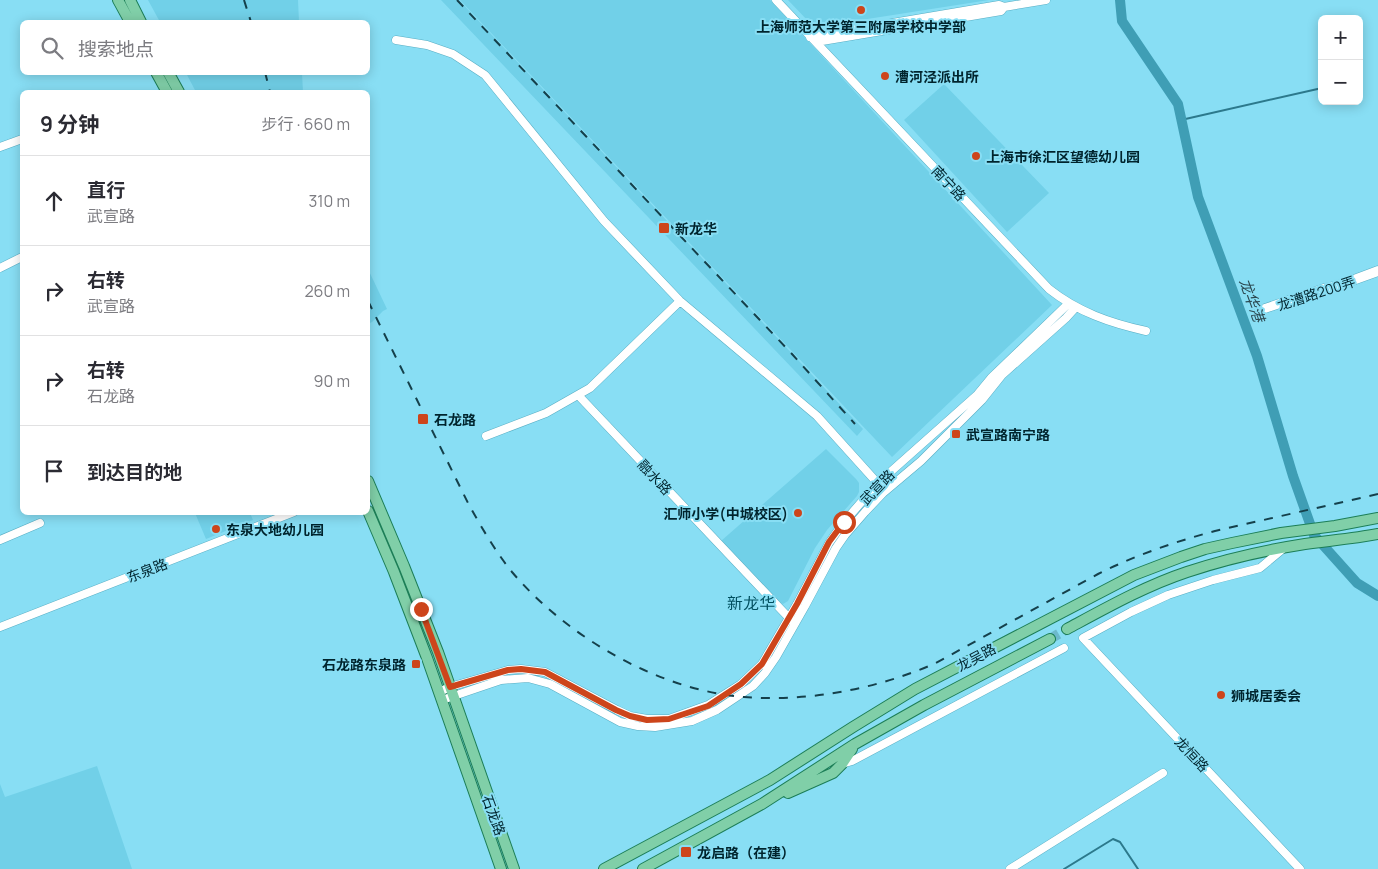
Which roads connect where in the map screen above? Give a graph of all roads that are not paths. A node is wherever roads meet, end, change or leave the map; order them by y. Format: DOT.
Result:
graph roads {
  1 [pos="118,0"];
  2 [pos="130,0"];
  3 [pos="776,0"];
  4 [pos="1046,0"];
  5 [pos="1003,4"];
  6 [pos="129,20"];
  7 [pos="141,20"];
  8 [pos="813,39"];
  9 [pos="396,40"];
  10 [pos="158,75"];
  11 [pos="168,75"];
  12 [pos="168,90"];
  13 [pos="169,90"];
  14 [pos="20,140"];
  15 [pos="0,147"];
  16 [pos="20,258"];
  17 [pos="0,268"];
  18 [pos="1378,271"];
  19 [pos="680,301"];
  20 [pos="1069,303"];
  21 [pos="1076,308"];
  22 [pos="1146,331"];
  23 [pos="578,395"];
  24 [pos="486,436"];
  25 [pos="878,483"];
  26 [pos="370,488"];
  27 [pos="886,491"];
  28 [pos="286,515"];
  29 [pos="370,515"];
  30 [pos="1375,519"];
  31 [pos="40,523"];
  32 [pos="1378,534"];
  33 [pos="0,540"];
  34 [pos="1284,548"];
  35 [pos="792,621"];
  36 [pos="0,627"];
  37 [pos="1067,629"];
  38 [pos="1050,639"];
  39 [pos="1064,648"];
  40 [pos="451,691"];
  41 [pos="441,696"];
  42 [pos="855,744"];
  43 [pos="842,764"];
  44 [pos="1163,773"];
  45 [pos="762,804"];
  46 [pos="501,869"];
  47 [pos="514,869"];
  48 [pos="604,869"];
  49 [pos="643,869"];
  50 [pos="1010,869"];
  51 [pos="1300,869"];
  1 -- 6 [label="main road"];
  2 -- 7 [label="main road"];
  3 -- 8 [label="street, 南宁路"];
  4 -- 5 [label="street"];
  5 -- 8 [label="street"];
  8 -- 20 [label="street, 南宁路"];
  9 -- 19 [label="street"];
  10 -- 12 [label="main road"];
  11 -- 13 [label="main road"];
  14 -- 15 [label="street"];
  16 -- 17 [label="street"];
  18 -- 18 [label="street, 龙漕路200弄"];
  19 -- 23 [label="street"];
  19 -- 25 [label="street"];
  20 -- 21 [label="street, 南宁路"];
  20 -- 25 [label="street, 武宣路"];
  21 -- 22 [label="street, 南宁路"];
  21 -- 27 [label="street"];
  23 -- 24 [label="street"];
  23 -- 35 [label="street, 融水路"];
  25 -- 27 [label="street"];
  25 -- 35 [label="street, 武宣路"];
  26 -- 40 [label="main road, 石龙路"];
  27 -- 35 [label="street"];
  28 -- 36 [label="street, 东泉路"];
  29 -- 41 [label="main road, 石龙路"];
  30 -- 48 [label="main road, 龙吴路"];
  31 -- 33 [label="street"];
  32 -- 34 [label="main road"];
  34 -- 37 [label="main road"];
  34 -- 51 [label="street, 龙恒路"];
  35 -- 40 [label="street"];
  38 -- 42 [label="main road, 龙吴路"];
  39 -- 43 [label="street"];
  40 -- 41 [label="street"];
  40 -- 47 [label="main road, 石龙路"];
  41 -- 46 [label="main road, 石龙路"];
  42 -- 43 [label="main road"];
  42 -- 45 [label="main road, 龙吴路"];
  43 -- 45 [label="main road"];
  44 -- 50 [label="street"];
  45 -- 49 [label="main road, 龙吴路"];
}
